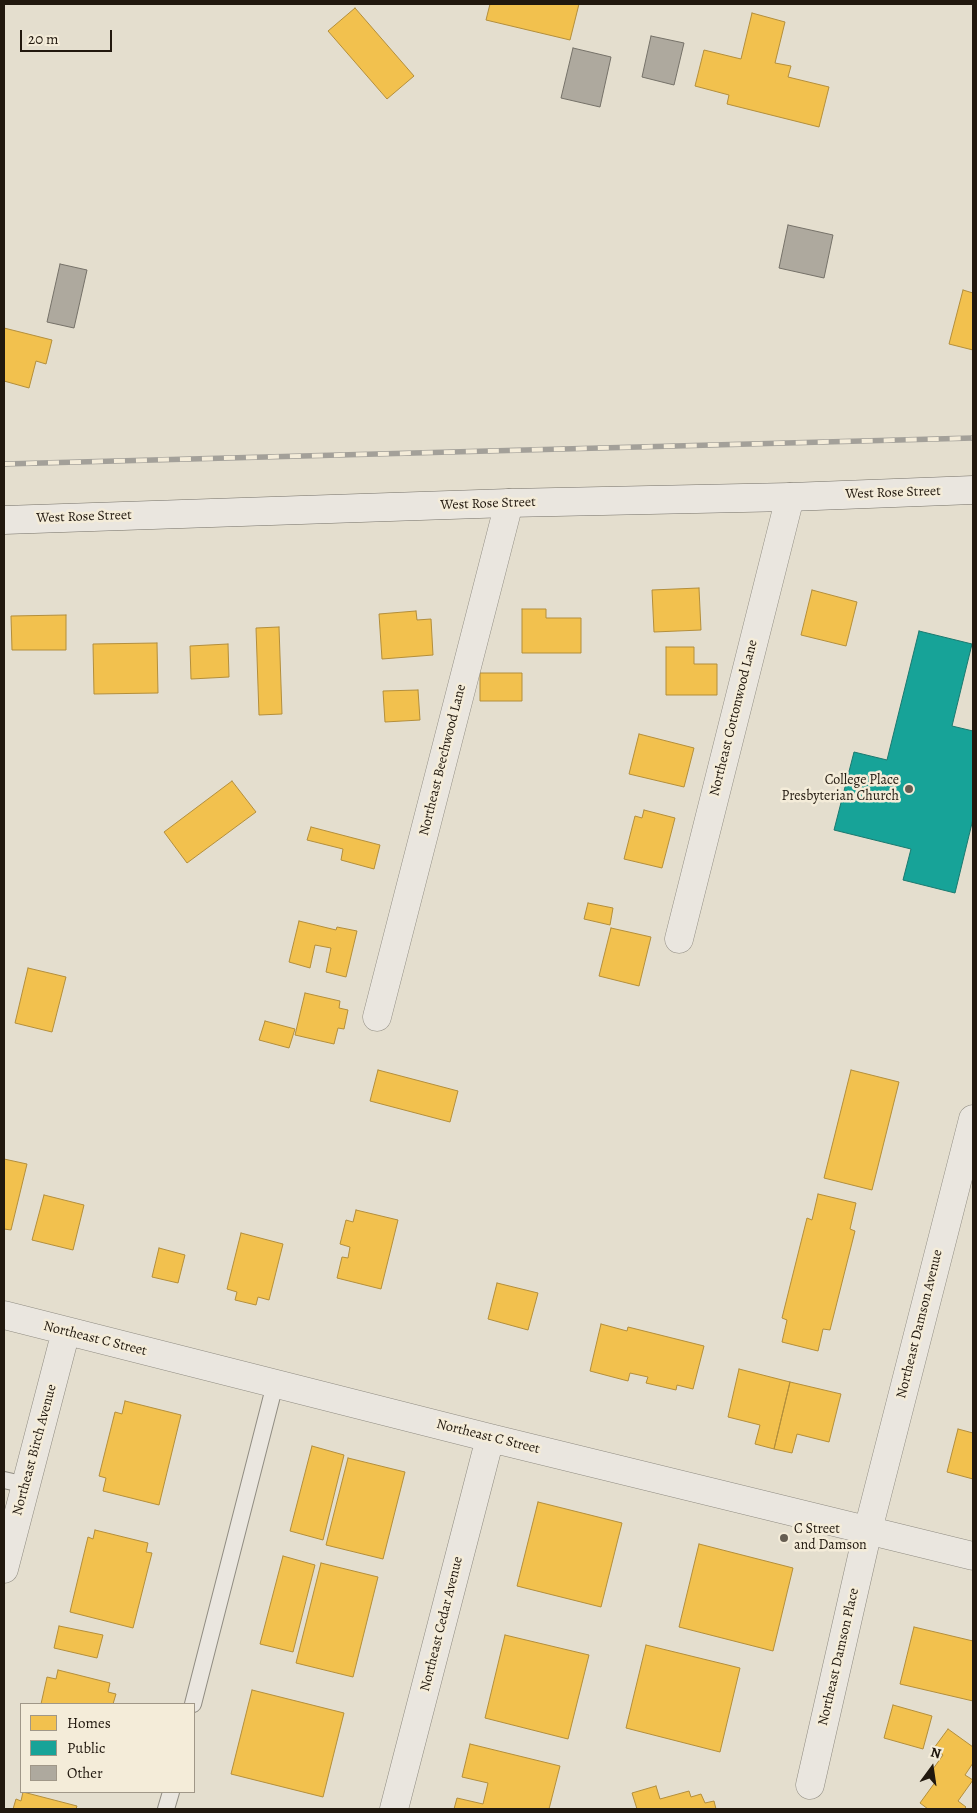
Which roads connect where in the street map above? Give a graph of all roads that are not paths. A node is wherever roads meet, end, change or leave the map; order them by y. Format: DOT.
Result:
graph roads {
  1 [pos="973,490"];
  2 [pos="790,497"];
  3 [pos="509,503"];
  4 [pos="4,520"];
  5 [pos="679,939"];
  6 [pos="377,1017"];
  7 [pos="973,1119"];
  8 [pos="962,1210"];
  9 [pos="4,1315"];
  10 [pos="66,1331"];
  11 [pos="275,1384"];
  12 [pos="490,1438"];
  13 [pos="15,1483"];
  14 [pos="868,1530"];
  15 [pos="973,1556"];
  16 [pos="4,1569"];
  17 [pos="193,1703"];
  18 [pos="810,1785"];
  19 [pos="171,1793"];
  20 [pos="166,1809"];
  21 [pos="394,1809"];
  1 -- 2 [label="street, West Rose Street"];
  2 -- 3 [label="street, West Rose Street"];
  2 -- 5 [label="street, Northeast Cottonwood Lane"];
  3 -- 4 [label="street, West Rose Street"];
  3 -- 6 [label="street, Northeast Beechwood Lane"];
  7 -- 8 [label="street, Northeast Damson Avenue"];
  8 -- 14 [label="street, Northeast Damson Avenue"];
  9 -- 10 [label="street, Northeast C Street"];
  10 -- 11 [label="street, Northeast C Street"];
  10 -- 13 [label="street, Northeast Birch Avenue"];
  11 -- 12 [label="street, Northeast C Street"];
  11 -- 17 [label="lane"];
  12 -- 14 [label="street, Northeast C Street"];
  12 -- 21 [label="street, Northeast Cedar Avenue"];
  13 -- 16 [label="street, Northeast Birch Avenue"];
  14 -- 15 [label="street, Northeast C Street"];
  14 -- 18 [label="street, Northeast Damson Place"];
  19 -- 20 [label="lane"];
}
